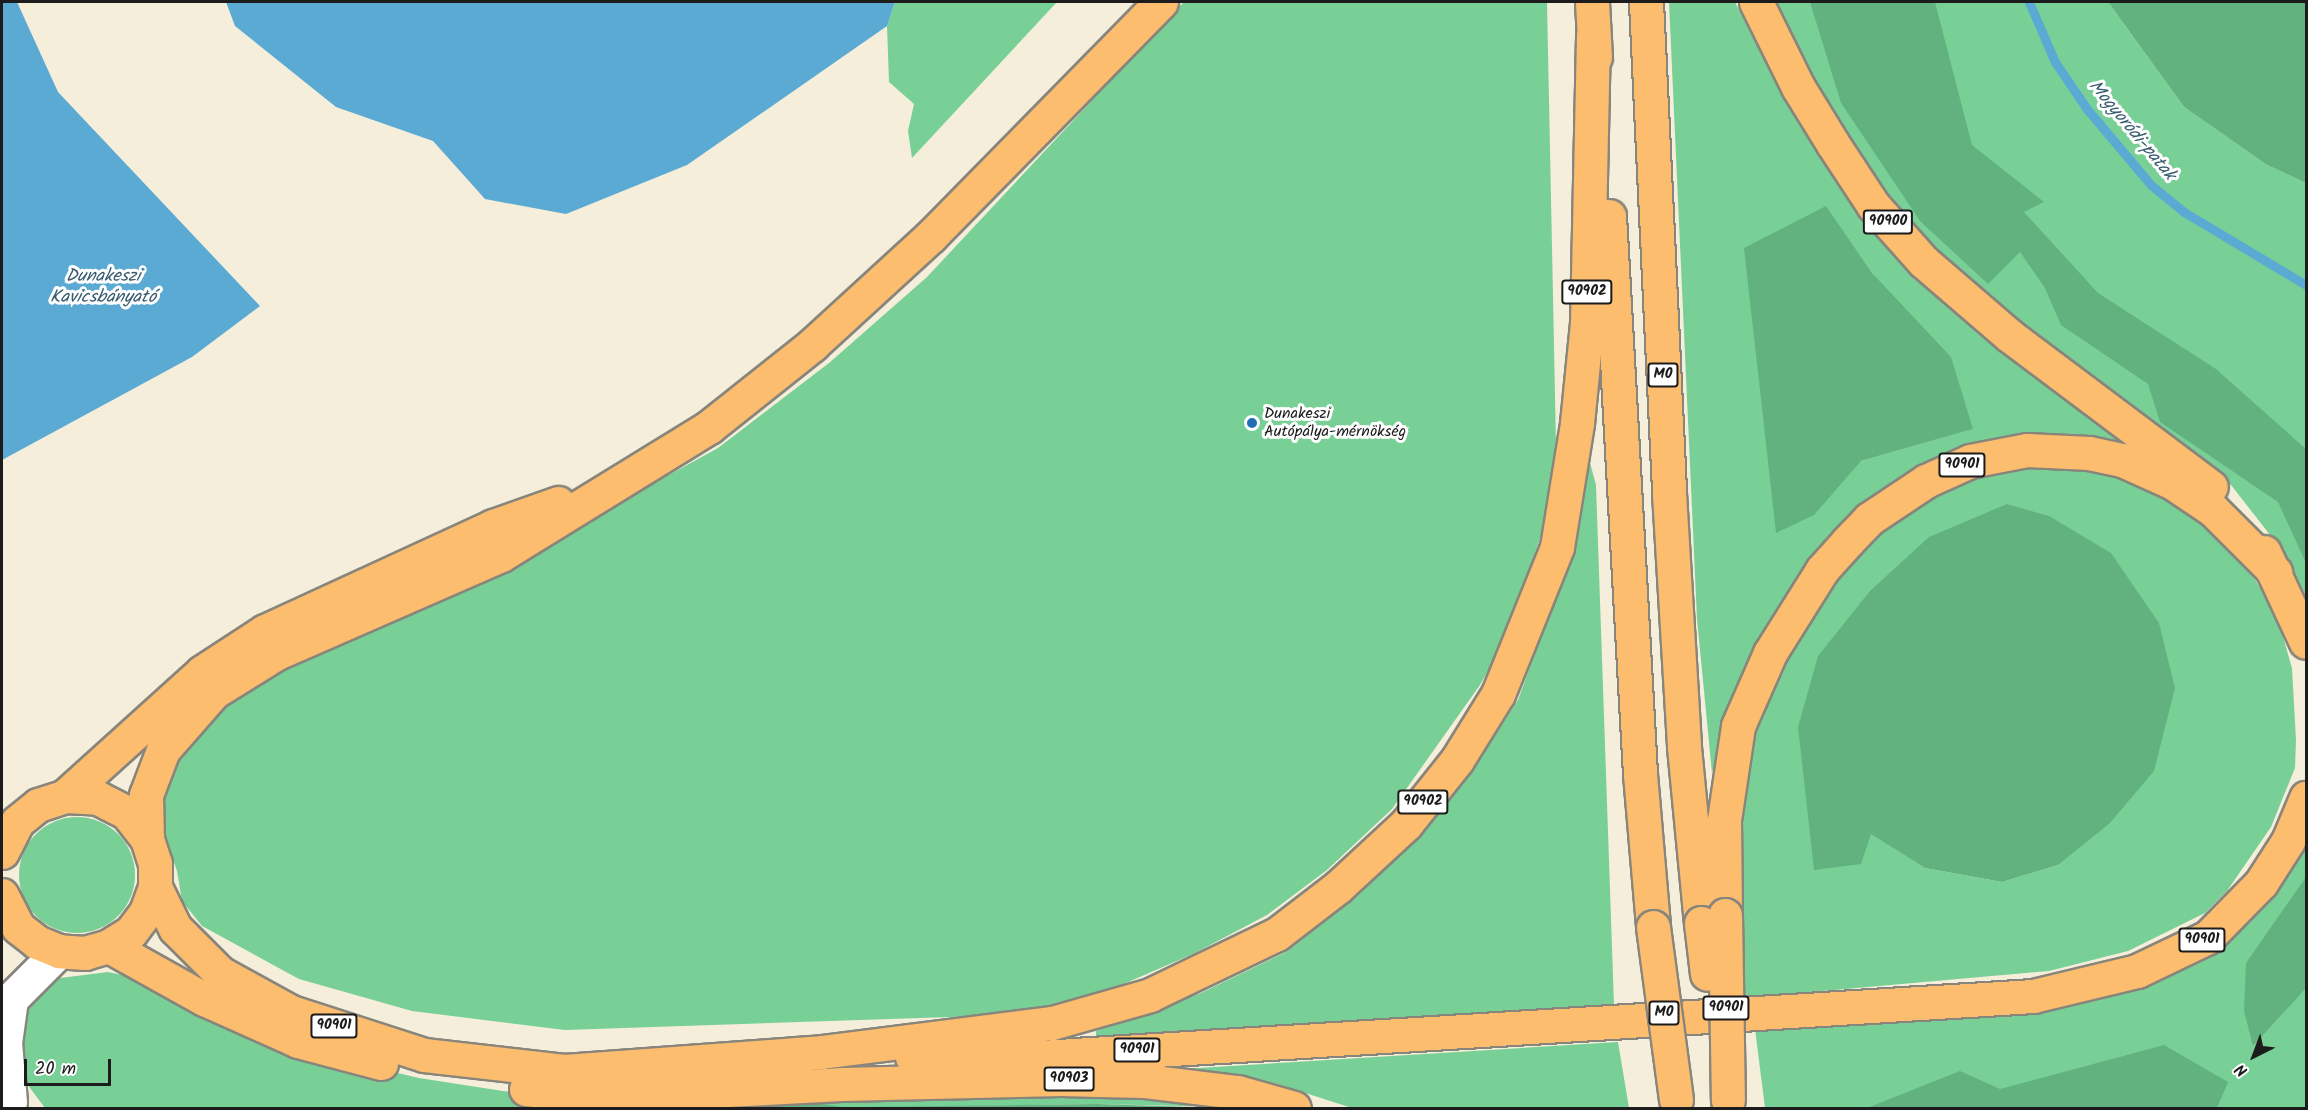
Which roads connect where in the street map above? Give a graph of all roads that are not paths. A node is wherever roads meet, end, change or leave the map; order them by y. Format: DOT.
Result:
graph roads {
  1 [pos="1161,2"];
  2 [pos="1592,2"];
  3 [pos="1646,2"];
  4 [pos="1756,2"];
  5 [pos="1593,34"];
  6 [pos="620,481"];
  7 [pos="2275,572"];
  8 [pos="2307,642"];
  9 [pos="65,796"];
  10 [pos="2307,798"];
  11 [pos="9,822"];
  12 [pos="147,839"];
  13 [pos="2,852"];
  14 [pos="155,887"];
  15 [pos="3,906"];
  16 [pos="1713,919"];
  17 [pos="109,946"];
  18 [pos="59,951"];
  19 [pos="820,1052"];
  20 [pos="968,1060"];
  21 [pos="841,1084"];
  22 [pos="9,1099"];
  23 [pos="1677,1103"];
  24 [pos="1728,1104"];
  25 [pos="1294,1108"];
  1 -- 6 [label="main road"];
  2 -- 5 [label="main road, M0"];
  3 -- 16 [label="main road, M0"];
  4 -- 7 [label="main road, 90900"];
  5 -- 19 [label="main road, 90902"];
  5 -- 23 [label="main road, M0, bridge"];
  6 -- 9 [label="main road"];
  6 -- 12 [label="main road"];
  7 -- 8 [label="main road, 90901"];
  7 -- 16 [label="main road, 90901"];
  9 -- 11 [label="main road"];
  9 -- 12 [label="main road"];
  10 -- 20 [label="main road, 90901"];
  11 -- 13 [label="main road"];
  12 -- 14 [label="main road"];
  14 -- 17 [label="main road"];
  14 -- 19 [label="main road, 90901"];
  15 -- 18 [label="main road"];
  16 -- 24 [label="main road, 90901, bridge"];
  17 -- 18 [label="main road"];
  17 -- 21 [label="main road, 90901"];
  18 -- 22 [label="street"];
  19 -- 20 [label="main road, 90901"];
  20 -- 21 [label="main road, 90901"];
  21 -- 25 [label="main road, 90903"];
}
